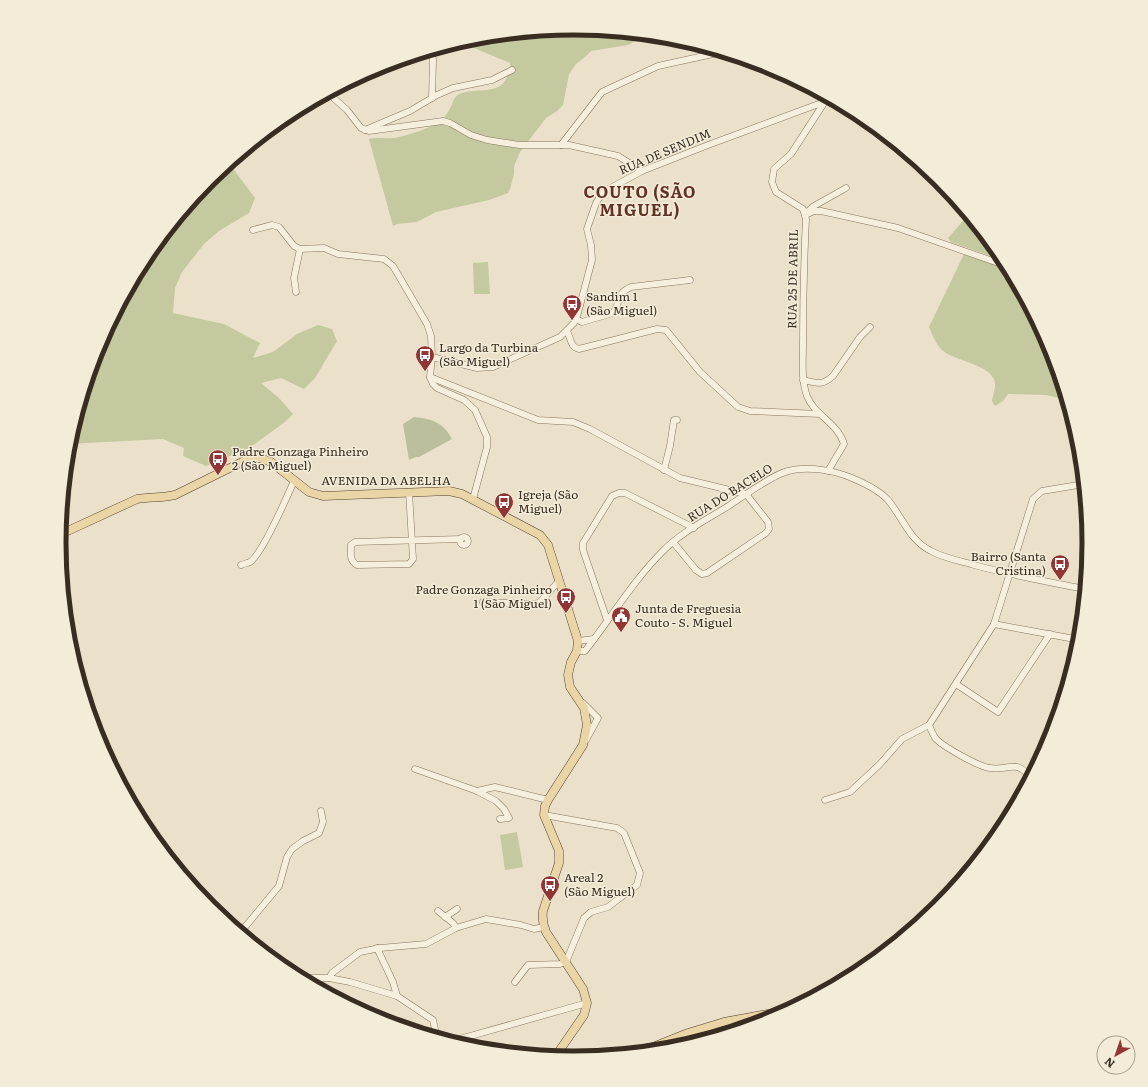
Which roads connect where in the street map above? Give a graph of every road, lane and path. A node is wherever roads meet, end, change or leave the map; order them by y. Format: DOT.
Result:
graph roads {
  1 [pos="712,54"];
  2 [pos="433,59"];
  3 [pos="512,70"];
  4 [pos="332,96"];
  5 [pos="432,98"];
  6 [pos="824,102"];
  7 [pos="364,130"];
  8 [pos="561,145"];
  9 [pos="642,171"];
  10 [pos="846,188"];
  11 [pos="805,215"];
  12 [pos="253,230"];
  13 [pos="300,249"];
  14 [pos="998,263"];
  15 [pos="690,280"];
  16 [pos="296,292"];
  17 [pos="576,319"];
  18 [pos="870,327"];
  19 [pos="567,331"];
  20 [pos="432,356"];
  21 [pos="430,377"];
  22 [pos="803,380"];
  23 [pos="820,414"];
  24 [pos="677,420"];
  25 [pos="664,470"];
  26 [pos="828,471"];
  27 [pos="294,481"];
  28 [pos="1079,485"];
  29 [pos="410,492"];
  30 [pos="746,494"];
  31 [pos="473,499"];
  32 [pos="694,528"];
  33 [pos="66,532"];
  34 [pos="412,539"];
  35 [pos="461,539"];
  36 [pos="673,542"];
  37 [pos="241,565"];
  38 [pos="1009,575"];
  39 [pos="559,581"];
  40 [pos="1080,588"];
  41 [pos="483,602"];
  42 [pos="607,620"];
  43 [pos="994,624"];
  44 [pos="1050,634"];
  45 [pos="594,639"];
  46 [pos="1074,639"];
  47 [pos="578,641"];
  48 [pos="577,651"];
  49 [pos="956,684"];
  50 [pos="578,698"];
  51 [pos="929,725"];
  52 [pos="583,745"];
  53 [pos="415,769"];
  54 [pos="1027,774"];
  55 [pos="478,791"];
  56 [pos="548,800"];
  57 [pos="824,800"];
  58 [pos="321,810"];
  59 [pos="544,815"];
  60 [pos="500,819"];
  61 [pos="457,909"];
  62 [pos="438,911"];
  63 [pos="445,917"];
  64 [pos="544,927"];
  65 [pos="456,928"];
  66 [pos="243,929"];
  67 [pos="377,948"];
  68 [pos="566,962"];
  69 [pos="310,978"];
  70 [pos="329,978"];
  71 [pos="515,982"];
  72 [pos="397,996"];
  73 [pos="587,1003"];
  74 [pos="765,1014"];
  75 [pos="436,1033"];
  76 [pos="460,1039"];
  77 [pos="657,1045"];
  78 [pos="559,1052"];
  1 -- 8 [label="street"];
  2 -- 5 [label="street"];
  3 -- 5 [label="street"];
  4 -- 7 [label="street"];
  5 -- 7 [label="street"];
  6 -- 9 [label="street, RUA DE SENDIM"];
  6 -- 11 [label="street, RUA 25 DE ABRIL"];
  7 -- 8 [label="street"];
  8 -- 9 [label="street"];
  9 -- 17 [label="street, RUA DE SENDIM"];
  10 -- 11 [label="street"];
  11 -- 14 [label="street"];
  11 -- 22 [label="street, RUA 25 DE ABRIL"];
  12 -- 13 [label="street"];
  13 -- 16 [label="street"];
  13 -- 20 [label="street"];
  15 -- 17 [label="street"];
  17 -- 19 [label="street, RUA DE SENDIM"];
  18 -- 22 [label="street"];
  19 -- 20 [label="street, RUA DE SENDIM"];
  19 -- 23 [label="street"];
  20 -- 21 [label="street"];
  21 -- 25 [label="street"];
  21 -- 31 [label="street"];
  22 -- 23 [label="street, RUA 25 DE ABRIL"];
  23 -- 26 [label="street, RUA 25 DE ABRIL"];
  24 -- 25 [label="street"];
  25 -- 30 [label="street"];
  26 -- 30 [label="street, RUA DO BACELO"];
  26 -- 38 [label="street, RUA DO BACELO"];
  27 -- 29 [label="main road, AVENIDA DA ABELHA"];
  27 -- 33 [label="main road, AVENIDA DA ABELHA"];
  27 -- 37 [label="street"];
  28 -- 38 [label="street"];
  29 -- 31 [label="main road, AVENIDA DA ABELHA"];
  29 -- 34 [label="street"];
  30 -- 32 [label="street, RUA DO BACELO"];
  30 -- 36 [label="street"];
  31 -- 39 [label="main road, AVENIDA DA ABELHA"];
  32 -- 36 [label="street, RUA DO BACELO"];
  32 -- 42 [label="street"];
  34 -- 34 [label="street"];
  34 -- 35 [label="street"];
  36 -- 42 [label="street, RUA DO BACELO"];
  38 -- 40 [label="street, RUA DO BACELO"];
  38 -- 43 [label="street"];
  39 -- 41 [label="street"];
  39 -- 47 [label="main road, AVENIDA DA ABELHA"];
  42 -- 45 [label="street, RUA DO BACELO"];
  43 -- 44 [label="street"];
  43 -- 49 [label="street"];
  44 -- 46 [label="street"];
  44 -- 49 [label="street"];
  45 -- 47 [label="street"];
  45 -- 48 [label="street, RUA DO BACELO"];
  47 -- 48 [label="main road, AVENIDA DA ABELHA"];
  48 -- 50 [label="main road, AVENIDA DA ABELHA"];
  49 -- 51 [label="street"];
  50 -- 52 [label="main road, AVENIDA DA ABELHA"];
  50 -- 52 [label="street"];
  51 -- 54 [label="street"];
  51 -- 57 [label="street"];
  52 -- 56 [label="main road, AVENIDA DA ABELHA"];
  53 -- 55 [label="street"];
  55 -- 56 [label="street"];
  55 -- 60 [label="street"];
  56 -- 59 [label="main road, AVENIDA DA ABELHA"];
  58 -- 66 [label="street"];
  59 -- 64 [label="main road"];
  59 -- 68 [label="street"];
  61 -- 63 [label="street"];
  62 -- 63 [label="street"];
  63 -- 65 [label="street"];
  64 -- 65 [label="street"];
  64 -- 68 [label="main road"];
  65 -- 67 [label="street"];
  67 -- 70 [label="street"];
  67 -- 72 [label="street"];
  68 -- 71 [label="street"];
  68 -- 73 [label="main road"];
  69 -- 70 [label="street"];
  70 -- 72 [label="street"];
  72 -- 75 [label="street"];
  73 -- 76 [label="street"];
  73 -- 78 [label="main road"];
  74 -- 77 [label="main road"];
}
